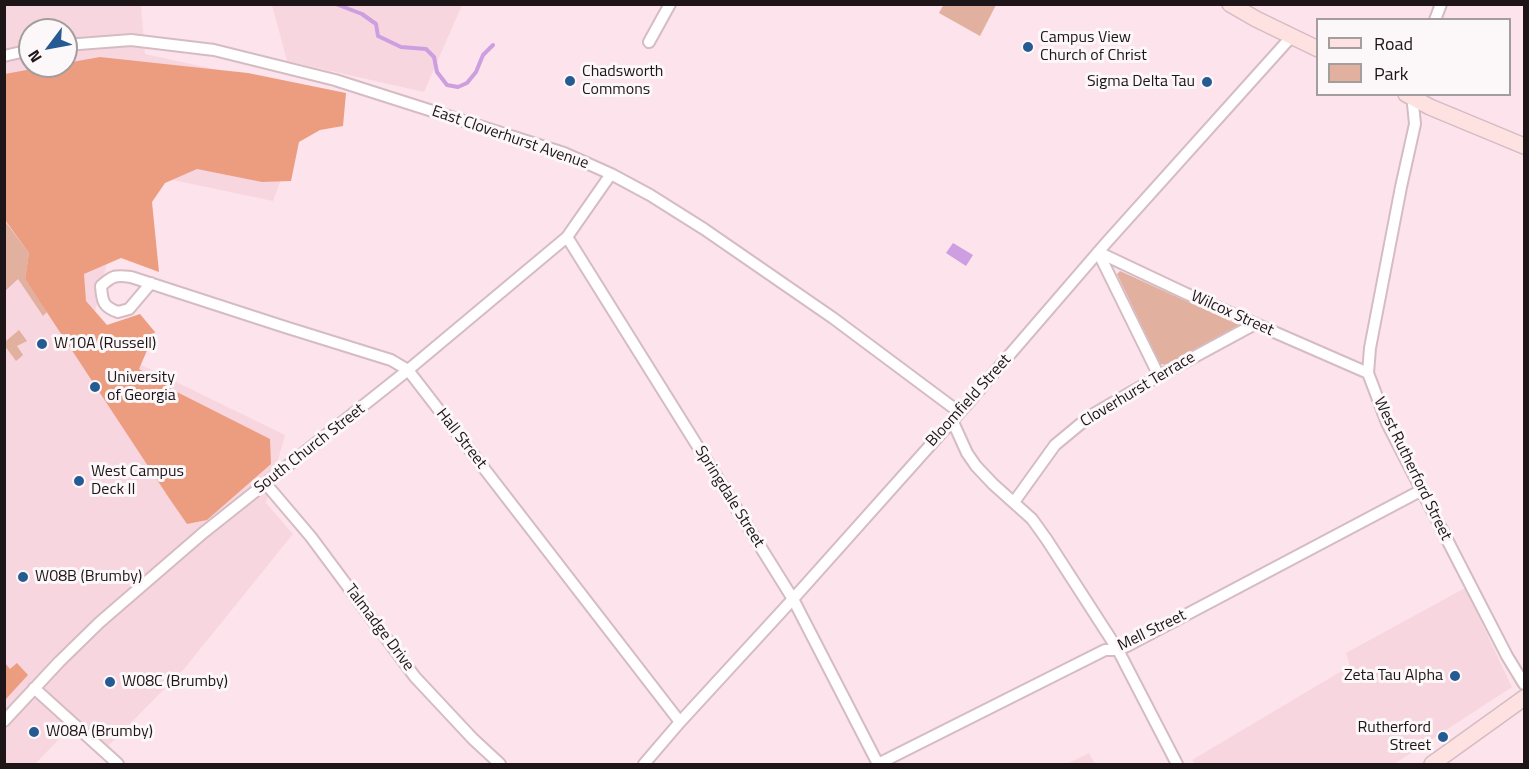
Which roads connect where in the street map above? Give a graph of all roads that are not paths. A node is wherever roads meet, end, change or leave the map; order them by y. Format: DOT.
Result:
graph roads {
  1 [pos="670,4"];
  2 [pos="1230,4"];
  3 [pos="1292,36"];
  4 [pos="649,42"];
  5 [pos="78,44"];
  6 [pos="1316,49"];
  7 [pos="1410,96"];
  8 [pos="1412,96"];
  9 [pos="1524,146"];
  10 [pos="611,174"];
  11 [pos="567,237"];
  12 [pos="1098,252"];
  13 [pos="151,283"];
  14 [pos="1255,324"];
  15 [pos="408,370"];
  16 [pos="1368,373"];
  17 [pos="1159,376"];
  18 [pos="956,416"];
  19 [pos="266,484"];
  20 [pos="1422,490"];
  21 [pos="1014,502"];
  22 [pos="793,599"];
  23 [pos="1118,650"];
  24 [pos="1524,684"];
  25 [pos="34,688"];
  26 [pos="1524,698"];
  27 [pos="4,721"];
  28 [pos="680,722"];
  29 [pos="878,764"];
  30 [pos="118,765"];
  31 [pos="500,765"];
  32 [pos="644,765"];
  33 [pos="1177,765"];
  34 [pos="1432,765"];
  1 -- 4 [label="street"];
  2 -- 3 [label="main road"];
  3 -- 6 [label="main road"];
  3 -- 12 [label="street, Bloomfield Street"];
  5 -- 10 [label="street, East Cloverhurst Avenue"];
  7 -- 16 [label="street, West Rutherford Street"];
  8 -- 9 [label="main road"];
  10 -- 11 [label="street, South Church Street"];
  10 -- 18 [label="street, East Cloverhurst Avenue"];
  11 -- 15 [label="street, South Church Street"];
  11 -- 22 [label="street, Springdale Street"];
  12 -- 14 [label="street, Wilcox Street"];
  12 -- 17 [label="street"];
  12 -- 18 [label="street, Bloomfield Street"];
  13 -- 13 [label="street, Hall Street"];
  13 -- 15 [label="street, Hall Street"];
  14 -- 16 [label="street, Wilcox Street"];
  14 -- 17 [label="street, Cloverhurst Terrace"];
  15 -- 19 [label="street, South Church Street"];
  15 -- 28 [label="street, Hall Street"];
  16 -- 20 [label="street, West Rutherford Street"];
  17 -- 21 [label="street, Cloverhurst Terrace"];
  18 -- 21 [label="street"];
  18 -- 22 [label="street, Bloomfield Street"];
  19 -- 25 [label="street, South Church Street"];
  19 -- 31 [label="street, Talmadge Drive"];
  20 -- 23 [label="street, Mell Street"];
  20 -- 24 [label="street, West Rutherford Street"];
  21 -- 23 [label="street"];
  22 -- 28 [label="street, Bloomfield Street"];
  22 -- 29 [label="street, Springdale Street"];
  23 -- 29 [label="street, Mell Street"];
  23 -- 33 [label="street"];
  25 -- 27 [label="street, South Church Street"];
  25 -- 30 [label="street"];
  26 -- 34 [label="main road"];
  28 -- 32 [label="street, Bloomfield Street"];
}
